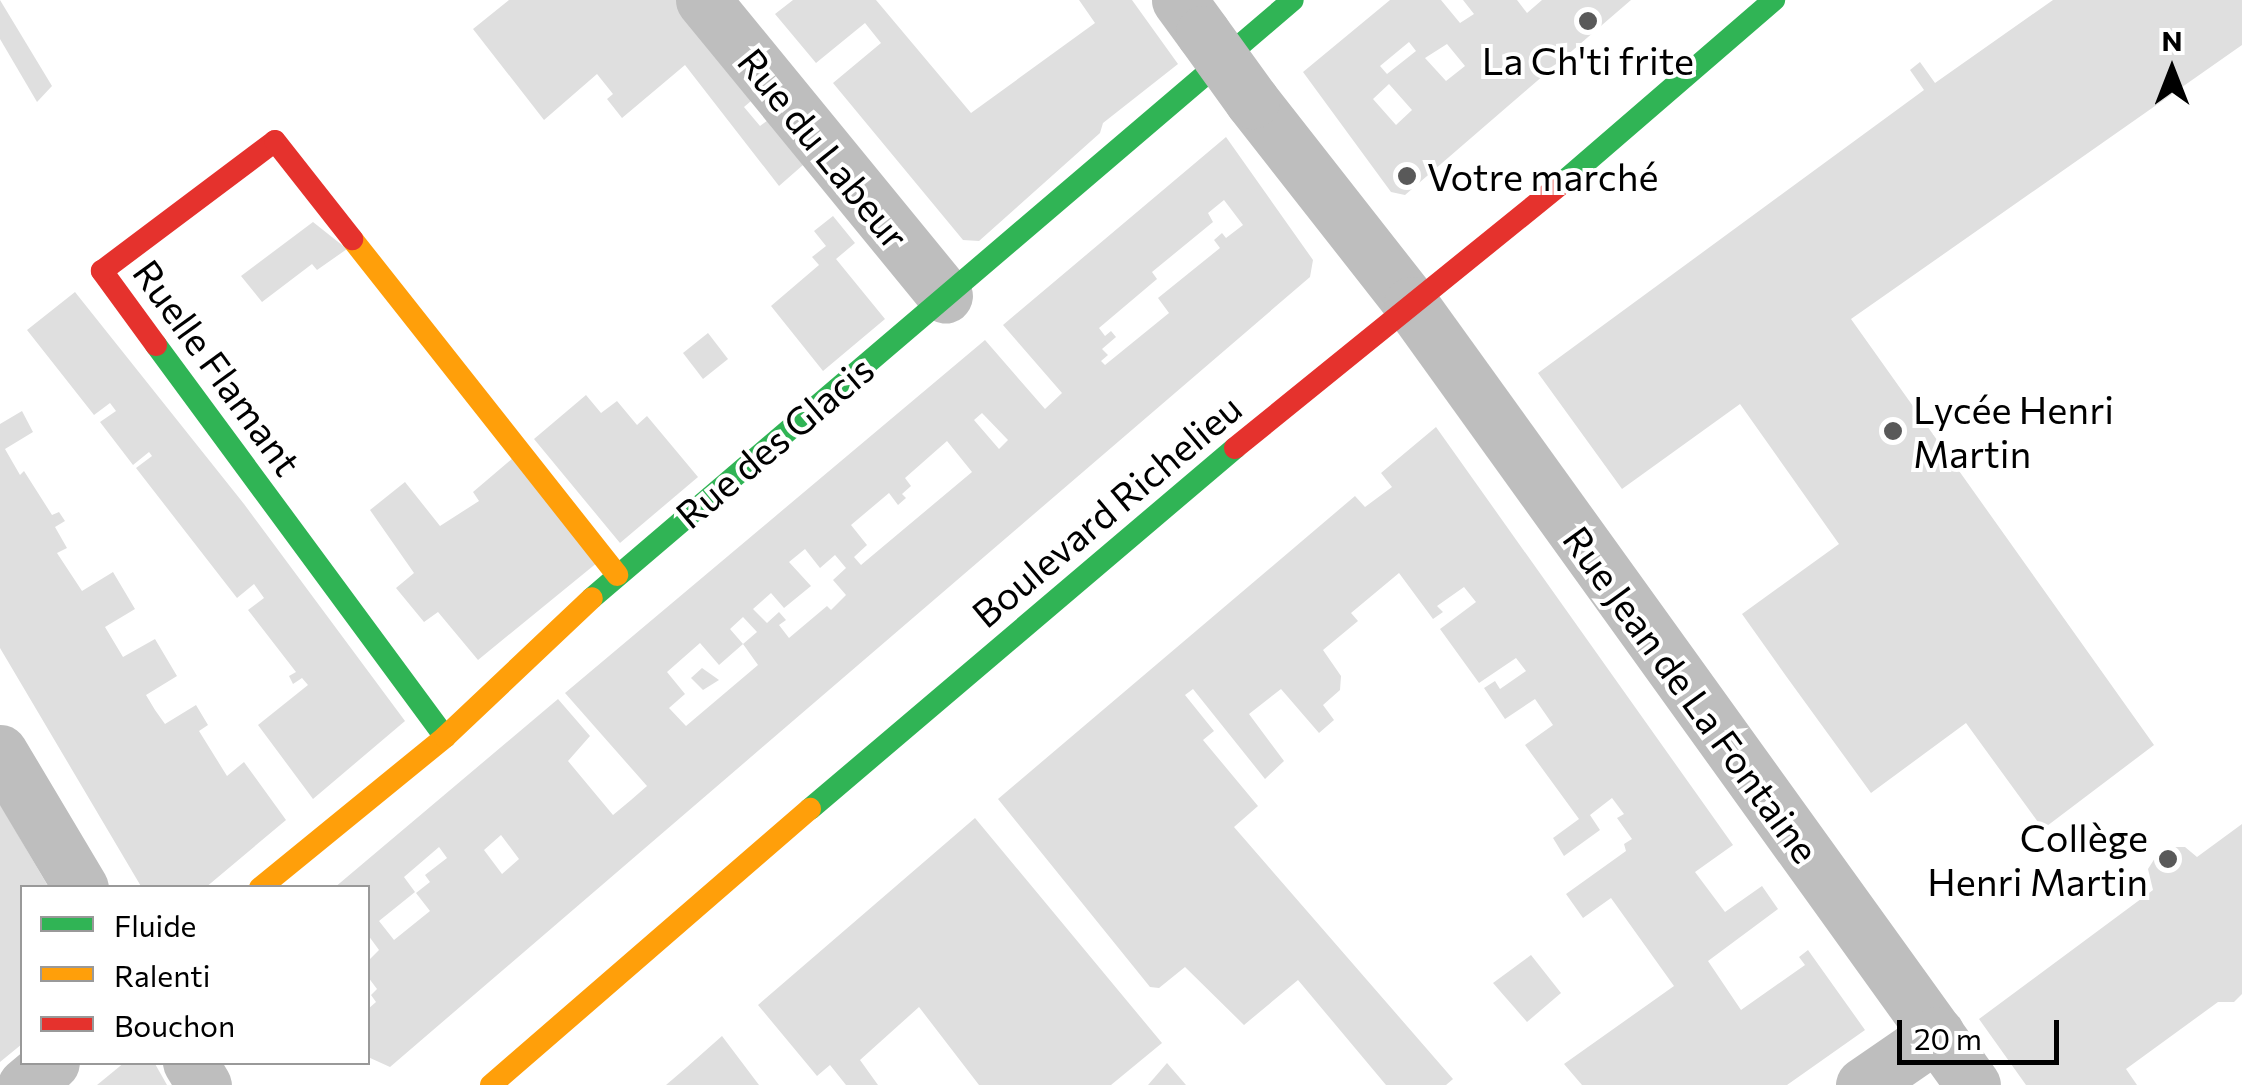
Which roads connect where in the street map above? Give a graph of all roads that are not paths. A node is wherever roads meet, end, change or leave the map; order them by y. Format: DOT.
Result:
graph roads {
  1 [pos="703,0"];
  2 [pos="1293,0"];
  3 [pos="1774,0"];
  4 [pos="1191,17"];
  5 [pos="945,296"];
  6 [pos="1411,304"];
  7 [pos="617,575"];
  8 [pos="445,737"];
  9 [pos="0,752"];
  10 [pos="79,885"];
  11 [pos="264,885"];
  12 [pos="1937,1034"];
  13 [pos="49,1065"];
  14 [pos="26,1085"];
  15 [pos="491,1085"];
  16 [pos="1864,1085"];
  17 [pos="1973,1085"];
  1 -- 5 [label="street, Rue du Labeur"];
  2 -- 5 [label="street, Rue des Glacis"];
  3 -- 6 [label="street, Boulevard Richelieu"];
  4 -- 6 [label="street, Rue Jean de La Fontaine, bridge"];
  5 -- 7 [label="street, Rue des Glacis"];
  6 -- 12 [label="street, Rue Jean de La Fontaine"];
  6 -- 15 [label="street, Boulevard Richelieu"];
  7 -- 8 [label="street, Rue des Glacis"];
  7 -- 8 [label="street, Ruelle Flamant"];
  8 -- 11 [label="street, Rue des Glacis"];
  9 -- 10 [label="street"];
  12 -- 16 [label="street"];
  12 -- 17 [label="street, Rue Jean de La Fontaine"];
  13 -- 14 [label="street"];
}
